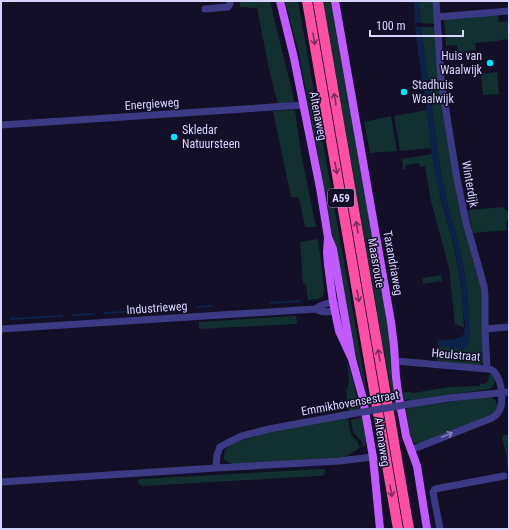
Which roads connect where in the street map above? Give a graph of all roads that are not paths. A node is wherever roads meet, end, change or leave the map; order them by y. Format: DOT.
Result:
graph roads {
  1 [pos="230,1"];
  2 [pos="280,1"];
  3 [pos="307,1"];
  4 [pos="318,1"];
  5 [pos="335,1"];
  6 [pos="436,1"];
  7 [pos="205,9"];
  8 [pos="509,11"];
  9 [pos="437,17"];
  10 [pos="304,104"];
  11 [pos="1,125"];
  12 [pos="328,237"];
  13 [pos="334,302"];
  14 [pos="339,308"];
  15 [pos="315,309"];
  16 [pos="509,327"];
  17 [pos="1,329"];
  18 [pos="485,329"];
  19 [pos="396,361"];
  20 [pos="487,369"];
  21 [pos="505,392"];
  22 [pos="502,404"];
  23 [pos="509,407"];
  24 [pos="411,450"];
  25 [pos="373,457"];
  26 [pos="216,468"];
  27 [pos="504,476"];
  28 [pos="1,482"];
  29 [pos="380,529"];
  30 [pos="398,529"];
  31 [pos="409,529"];
  32 [pos="427,529"];
  33 [pos="440,529"];
  1 -- 7 [label="street"];
  2 -- 10 [label="main road, Altenaweg"];
  3 -- 30 [label="highway, Maasroute / A59, one-way"];
  31 -- 4 [label="highway, Maasroute / A59, one-way"];
  5 -- 19 [label="main road, Taxandriaweg"];
  6 -- 9 [label="street, Winterdijk"];
  8 -- 9 [label="street"];
  9 -- 18 [label="street, Winterdijk"];
  10 -- 11 [label="street, Energieweg"];
  10 -- 12 [label="main road, Altenaweg"];
  12 -- 13 [label="main road, Altenaweg"];
  12 -- 14 [label="main road, Altenaweg"];
  13 -- 14 [label="main road, Altenaweg"];
  13 -- 15 [label="street, Industrieweg"];
  14 -- 15 [label="street, Industrieweg"];
  14 -- 25 [label="main road, Altenaweg"];
  15 -- 17 [label="street, Industrieweg"];
  16 -- 18 [label="street"];
  18 -- 20 [label="street, Winterdijk"];
  19 -- 20 [label="street, Heulstraat"];
  19 -- 24 [label="main road, Taxandriaweg"];
  20 -- 21 [label="street, Heulstraat"];
  21 -- 22 [label="street, Heulstraat"];
  21 -- 26 [label="street, Emmikhovensestraat, bridge"];
  22 -- 23 [label="street"];
  24 -- 22 [label="street, one-way"];
  24 -- 32 [label="main road, Taxandriaweg"];
  25 -- 26 [label="street"];
  25 -- 29 [label="main road, Altenaweg"];
  26 -- 28 [label="street"];
  27 -- 33 [label="street"];
}
